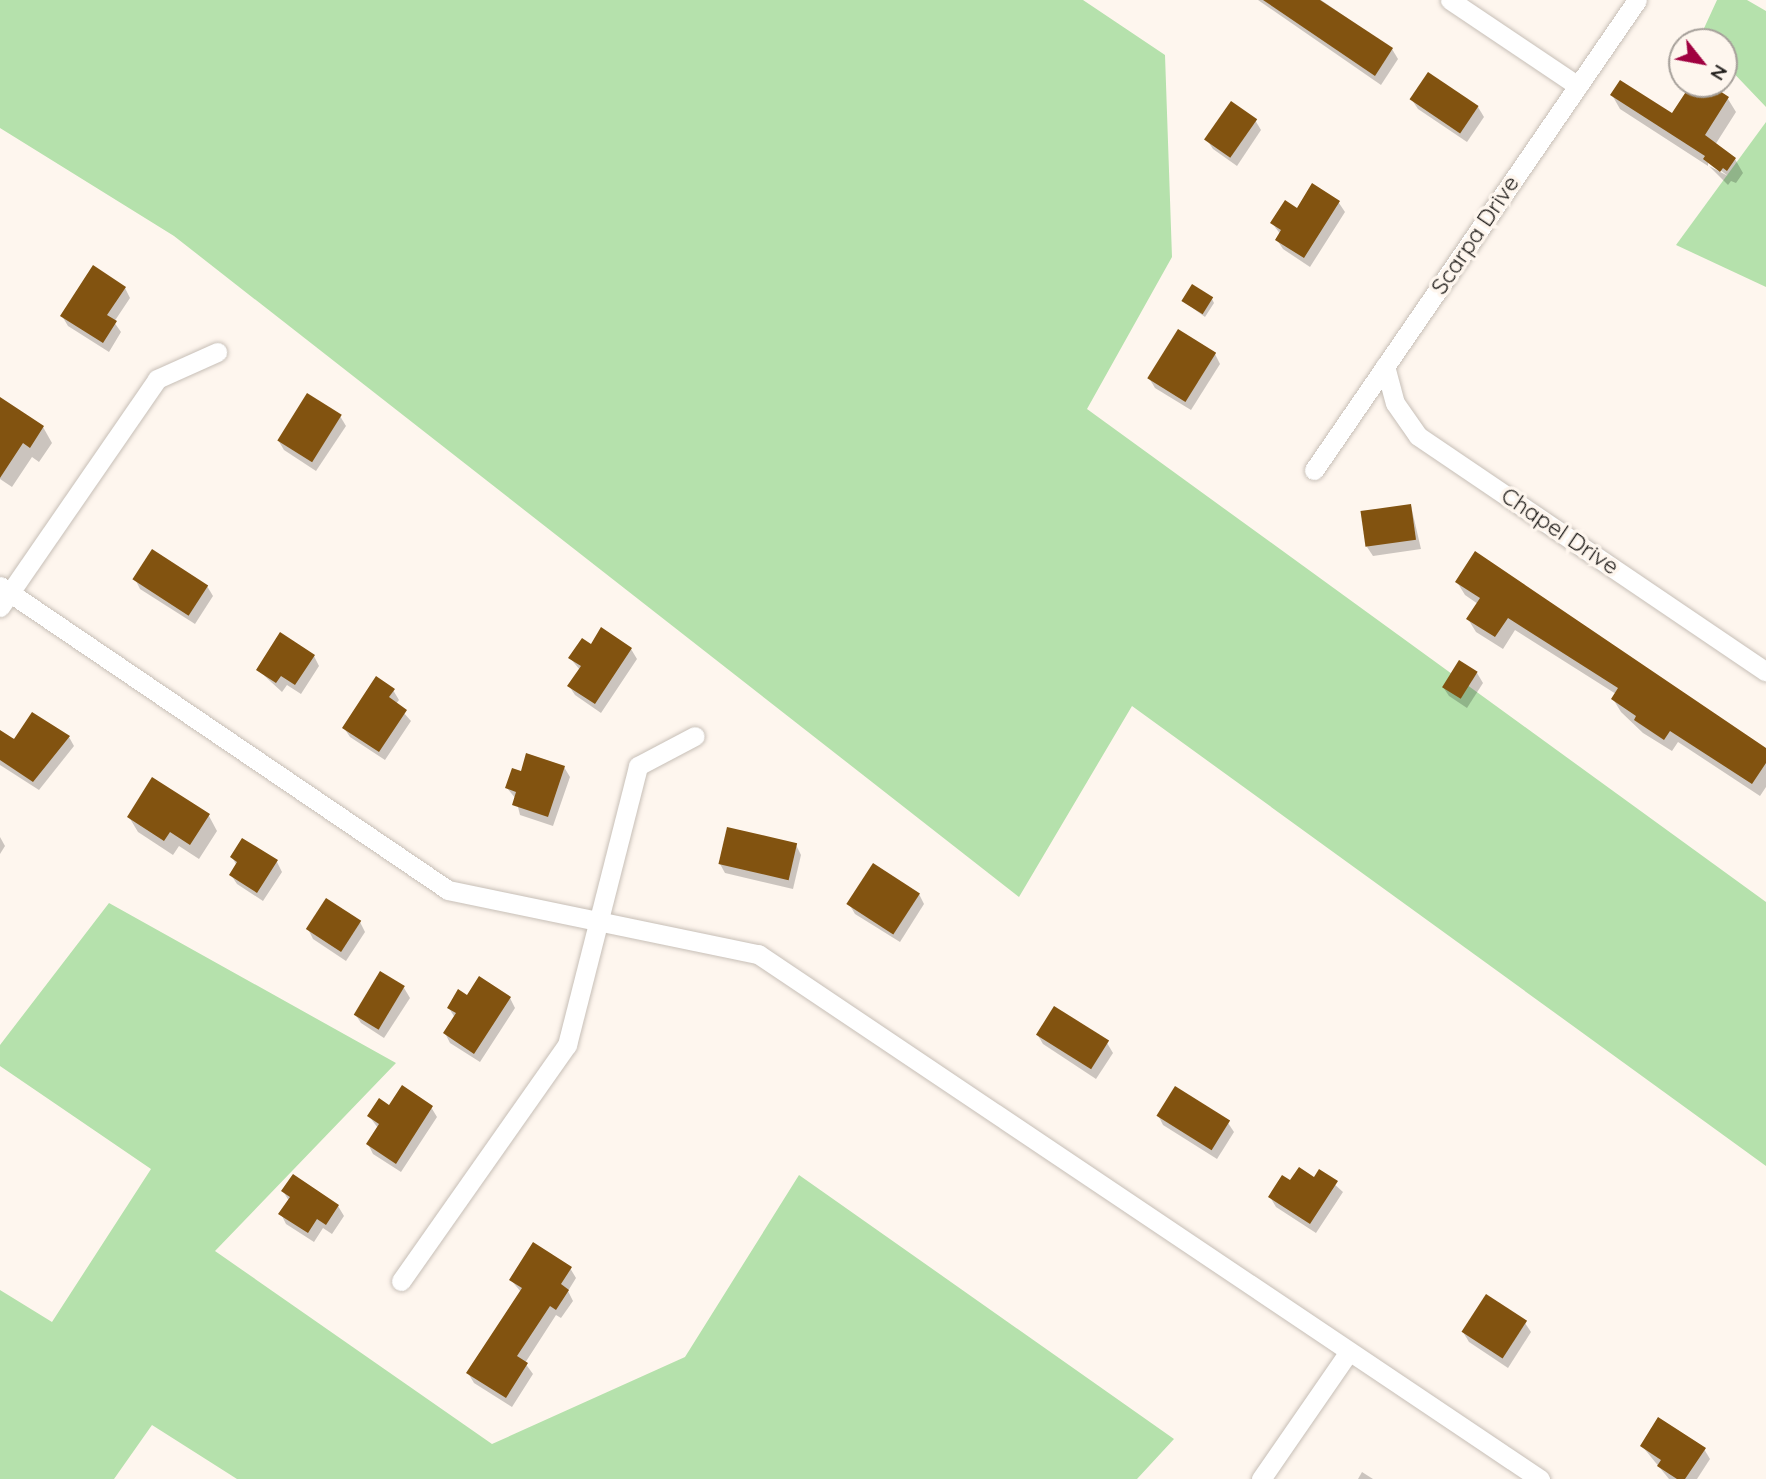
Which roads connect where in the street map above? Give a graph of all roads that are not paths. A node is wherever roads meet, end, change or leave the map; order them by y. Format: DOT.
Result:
graph roads {
  1 [pos="1450,0"];
  2 [pos="1637,0"];
  3 [pos="1578,86"];
  4 [pos="217,352"];
  5 [pos="1385,366"];
  6 [pos="1314,470"];
  7 [pos="3,595"];
  8 [pos="1766,671"];
  9 [pos="695,736"];
  10 [pos="598,922"];
  11 [pos="401,1282"];
  12 [pos="1348,1353"];
  13 [pos="1261,1479"];
  14 [pos="1540,1479"];
  1 -- 3 [label="street"];
  2 -- 3 [label="street, Scarpa Drive"];
  3 -- 5 [label="street, Scarpa Drive"];
  4 -- 7 [label="street"];
  5 -- 6 [label="street, Scarpa Drive"];
  5 -- 8 [label="street, Chapel Drive"];
  7 -- 10 [label="street"];
  9 -- 10 [label="street"];
  10 -- 11 [label="street"];
  10 -- 12 [label="street"];
  12 -- 13 [label="street"];
  12 -- 14 [label="street"];
}
